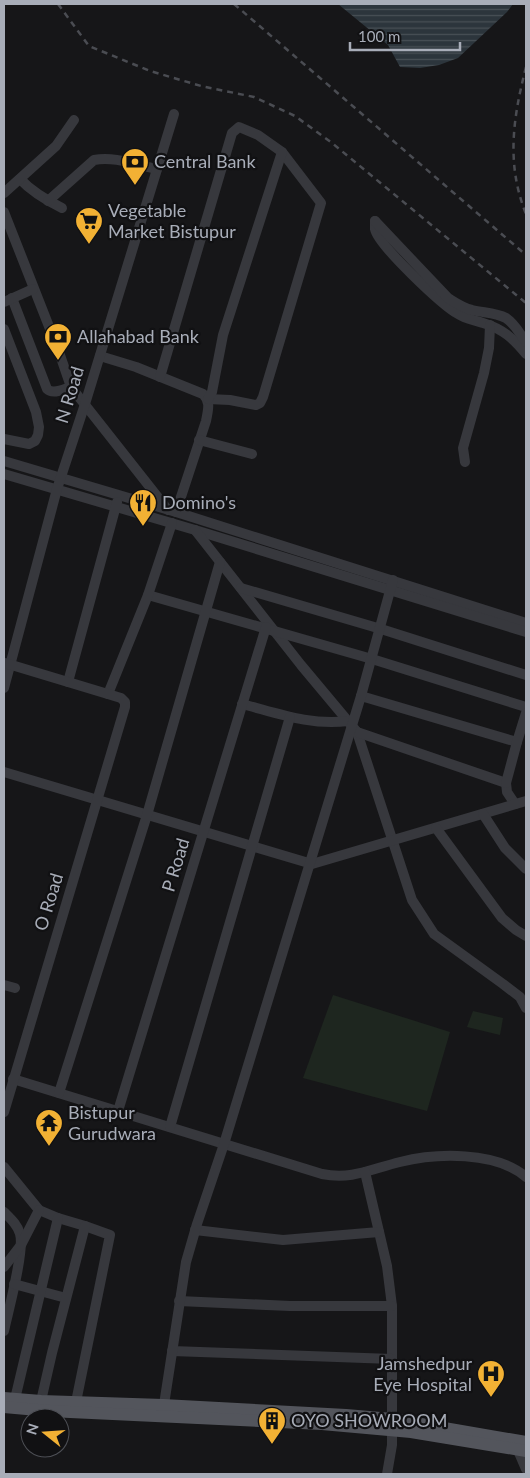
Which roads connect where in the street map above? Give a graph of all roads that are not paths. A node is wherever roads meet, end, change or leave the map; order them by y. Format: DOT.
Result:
graph roads {
  1 [pos="174,114"];
  2 [pos="74,120"];
  3 [pos="282,152"];
  4 [pos="157,169"];
  5 [pos="20,179"];
  6 [pos="4,193"];
  7 [pos="48,201"];
  8 [pos="62,208"];
  9 [pos="4,212"];
  10 [pos="33,289"];
  11 [pos="8,300"];
  12 [pos="490,325"];
  13 [pos="4,329"];
  14 [pos="526,342"];
  15 [pos="526,354"];
  16 [pos="100,356"];
  17 [pos="160,377"];
  18 [pos="71,387"];
  19 [pos="208,399"];
  20 [pos="85,404"];
  21 [pos="4,439"];
  22 [pos="200,440"];
  23 [pos="252,454"];
  24 [pos="4,461"];
  25 [pos="464,462"];
  26 [pos="4,474"];
  27 [pos="61,478"];
  28 [pos="57,489"];
  29 [pos="119,495"];
  30 [pos="116,507"];
  31 [pos="172,511"];
  32 [pos="172,524"];
  33 [pos="195,530"];
  34 [pos="220,562"];
  35 [pos="392,585"];
  36 [pos="240,588"];
  37 [pos="148,595"];
  38 [pos="205,611"];
  39 [pos="526,623"];
  40 [pos="270,628"];
  41 [pos="380,629"];
  42 [pos="526,632"];
  43 [pos="372,659"];
  44 [pos="7,664"];
  45 [pos="526,675"];
  46 [pos="68,682"];
  47 [pos="4,688"];
  48 [pos="108,694"];
  49 [pos="362,696"];
  50 [pos="242,704"];
  51 [pos="526,707"];
  52 [pos="290,717"];
  53 [pos="525,718"];
  54 [pos="352,726"];
  55 [pos="517,742"];
  56 [pos="4,772"];
  57 [pos="506,783"];
  58 [pos="97,800"];
  59 [pos="526,801"];
  60 [pos="516,804"];
  61 [pos="483,814"];
  62 [pos="147,815"];
  63 [pos="436,828"];
  64 [pos="203,832"];
  65 [pos="392,841"];
  66 [pos="253,848"];
  67 [pos="310,864"];
  68 [pos="526,869"];
  69 [pos="526,936"];
  70 [pos="4,985"];
  71 [pos="15,988"];
  72 [pos="523,995"];
  73 [pos="526,1008"];
  74 [pos="13,1079"];
  75 [pos="59,1093"];
  76 [pos="118,1111"];
  77 [pos="4,1112"];
  78 [pos="170,1127"];
  79 [pos="224,1144"];
  80 [pos="4,1167"];
  81 [pos="365,1172"];
  82 [pos="526,1177"];
  83 [pos="39,1210"];
  84 [pos="5,1215"];
  85 [pos="58,1218"];
  86 [pos="85,1226"];
  87 [pos="195,1230"];
  88 [pos="379,1232"];
  89 [pos="21,1245"];
  90 [pos="4,1267"];
  91 [pos="14,1284"];
  92 [pos="40,1291"];
  93 [pos="66,1298"];
  94 [pos="179,1301"];
  95 [pos="392,1306"];
  96 [pos="7,1307"];
  97 [pos="4,1331"];
  98 [pos="172,1351"];
  99 [pos="392,1359"];
  100 [pos="9,1398"];
  101 [pos="41,1401"];
  102 [pos="76,1402"];
  103 [pos="4,1407"];
  104 [pos="163,1411"];
  105 [pos="392,1425"];
  106 [pos="523,1447"];
  107 [pos="526,1469"];
  108 [pos="388,1474"];
  1 -- 4 [label="street, N Road"];
  2 -- 5 [label="street"];
  3 -- 17 [label="street"];
  3 -- 19 [label="street"];
  3 -- 19 [label="street"];
  4 -- 7 [label="street"];
  4 -- 16 [label="street, N Road"];
  5 -- 6 [label="street"];
  5 -- 7 [label="street"];
  7 -- 8 [label="street"];
  9 -- 10 [label="street"];
  10 -- 11 [label="street"];
  10 -- 18 [label="street"];
  11 -- 18 [label="street"];
  12 -- 14 [label="street"];
  12 -- 15 [label="street"];
  12 -- 25 [label="street"];
  13 -- 21 [label="street"];
  16 -- 17 [label="street"];
  16 -- 20 [label="street, N Road"];
  17 -- 19 [label="street"];
  18 -- 20 [label="street"];
  19 -- 22 [label="street"];
  20 -- 27 [label="street, N Road"];
  20 -- 31 [label="street"];
  22 -- 23 [label="street"];
  22 -- 31 [label="street"];
  24 -- 27 [label="street"];
  26 -- 28 [label="street"];
  27 -- 28 [label="street, N Road"];
  27 -- 29 [label="street"];
  28 -- 30 [label="street"];
  28 -- 44 [label="street, N Road"];
  29 -- 30 [label="street"];
  29 -- 31 [label="street"];
  30 -- 32 [label="street"];
  30 -- 46 [label="street"];
  31 -- 35 [label="street"];
  32 -- 33 [label="street"];
  32 -- 37 [label="street"];
  33 -- 34 [label="street"];
  33 -- 35 [label="street"];
  34 -- 36 [label="street"];
  34 -- 38 [label="street"];
  35 -- 39 [label="street"];
  35 -- 41 [label="street"];
  35 -- 42 [label="street"];
  36 -- 40 [label="street"];
  36 -- 41 [label="street"];
  37 -- 38 [label="street"];
  37 -- 48 [label="street"];
  38 -- 40 [label="street"];
  38 -- 62 [label="street"];
  40 -- 43 [label="street"];
  40 -- 50 [label="street, P Road"];
  40 -- 54 [label="street"];
  41 -- 43 [label="street"];
  41 -- 45 [label="street"];
  43 -- 49 [label="street"];
  43 -- 51 [label="street"];
  44 -- 46 [label="street"];
  44 -- 47 [label="street, N Road"];
  46 -- 48 [label="street"];
  48 -- 58 [label="street, O Road"];
  49 -- 54 [label="street"];
  49 -- 55 [label="street"];
  50 -- 52 [label="street"];
  50 -- 64 [label="street, P Road"];
  52 -- 54 [label="street"];
  52 -- 66 [label="street"];
  53 -- 55 [label="street"];
  54 -- 57 [label="street"];
  54 -- 65 [label="street"];
  54 -- 67 [label="street"];
  55 -- 57 [label="street"];
  56 -- 58 [label="street"];
  57 -- 60 [label="street"];
  58 -- 62 [label="street"];
  58 -- 74 [label="street, O Road"];
  59 -- 60 [label="street"];
  60 -- 61 [label="street"];
  61 -- 63 [label="street"];
  61 -- 68 [label="street"];
  62 -- 64 [label="street"];
  62 -- 75 [label="street"];
  63 -- 65 [label="street"];
  63 -- 69 [label="street"];
  64 -- 66 [label="street"];
  64 -- 76 [label="street, P Road"];
  65 -- 67 [label="street"];
  65 -- 72 [label="street"];
  66 -- 67 [label="street"];
  66 -- 78 [label="street"];
  67 -- 79 [label="street"];
  70 -- 71 [label="street"];
  72 -- 73 [label="street"];
  74 -- 75 [label="street"];
  74 -- 77 [label="street, O Road"];
  75 -- 76 [label="street"];
  76 -- 78 [label="street"];
  78 -- 79 [label="street"];
  79 -- 81 [label="street"];
  79 -- 87 [label="street"];
  80 -- 83 [label="street"];
  81 -- 82 [label="street"];
  81 -- 88 [label="street"];
  83 -- 85 [label="street"];
  83 -- 89 [label="street"];
  84 -- 89 [label="street"];
  85 -- 86 [label="street"];
  85 -- 92 [label="street"];
  86 -- 93 [label="street"];
  86 -- 102 [label="street"];
  87 -- 88 [label="street"];
  87 -- 94 [label="street"];
  88 -- 95 [label="street"];
  89 -- 90 [label="street"];
  89 -- 91 [label="street"];
  91 -- 92 [label="street"];
  91 -- 96 [label="street"];
  92 -- 93 [label="street"];
  92 -- 100 [label="street"];
  93 -- 101 [label="street"];
  94 -- 95 [label="street"];
  94 -- 98 [label="street"];
  95 -- 99 [label="street"];
  96 -- 97 [label="street"];
  98 -- 99 [label="street"];
  98 -- 104 [label="street"];
  99 -- 105 [label="street"];
  100 -- 101 [label="main road"];
  101 -- 102 [label="main road"];
  102 -- 104 [label="main road"];
  103 -- 104 [label="main road"];
  104 -- 105 [label="main road"];
  105 -- 106 [label="main road"];
  105 -- 108 [label="street"];
  106 -- 107 [label="street"];
}
